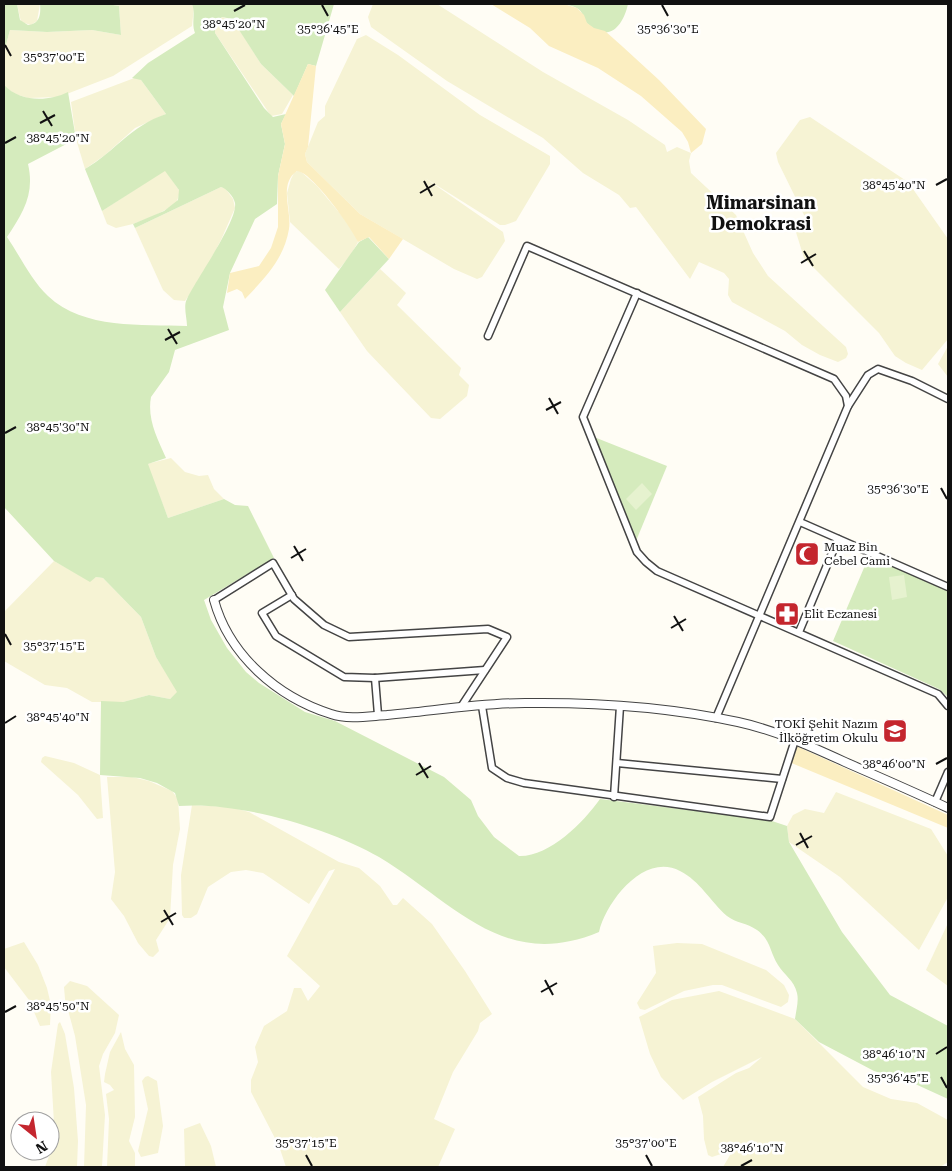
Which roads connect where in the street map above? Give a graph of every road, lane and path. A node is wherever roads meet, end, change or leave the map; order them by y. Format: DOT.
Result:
graph roads {
  1 [pos="637,293"];
  2 [pos="488,336"];
  3 [pos="948,399"];
  4 [pos="848,406"];
  5 [pos="800,522"];
  6 [pos="838,539"];
  7 [pos="948,587"];
  8 [pos="292,595"];
  9 [pos="214,600"];
  10 [pos="760,615"];
  11 [pos="799,632"];
  12 [pos="485,670"];
  13 [pos="375,678"];
  14 [pos="482,706"];
  15 [pos="620,706"];
  16 [pos="948,706"];
  17 [pos="461,707"];
  18 [pos="378,715"];
  19 [pos="716,718"];
  20 [pos="795,740"];
  21 [pos="617,763"];
  22 [pos="948,772"];
  23 [pos="782,779"];
  24 [pos="614,797"];
  25 [pos="935,802"];
  26 [pos="948,808"];
  1 -- 2 [label="street"];
  1 -- 4 [label="street"];
  1 -- 10 [label="street"];
  3 -- 4 [label="street"];
  4 -- 5 [label="street"];
  5 -- 6 [label="street"];
  5 -- 10 [label="street"];
  6 -- 7 [label="street"];
  6 -- 11 [label="street"];
  8 -- 9 [label="street"];
  8 -- 12 [label="street"];
  8 -- 13 [label="street"];
  9 -- 18 [label="street"];
  10 -- 11 [label="street"];
  10 -- 19 [label="street"];
  11 -- 16 [label="street"];
  12 -- 13 [label="street"];
  12 -- 17 [label="street"];
  13 -- 18 [label="street"];
  14 -- 15 [label="street"];
  14 -- 17 [label="street"];
  14 -- 24 [label="street"];
  15 -- 19 [label="street"];
  15 -- 21 [label="street"];
  17 -- 18 [label="street"];
  19 -- 20 [label="street"];
  20 -- 23 [label="street"];
  20 -- 25 [label="street"];
  21 -- 23 [label="street"];
  21 -- 24 [label="street"];
  22 -- 25 [label="street"];
  23 -- 24 [label="street"];
  25 -- 26 [label="street"];
}
